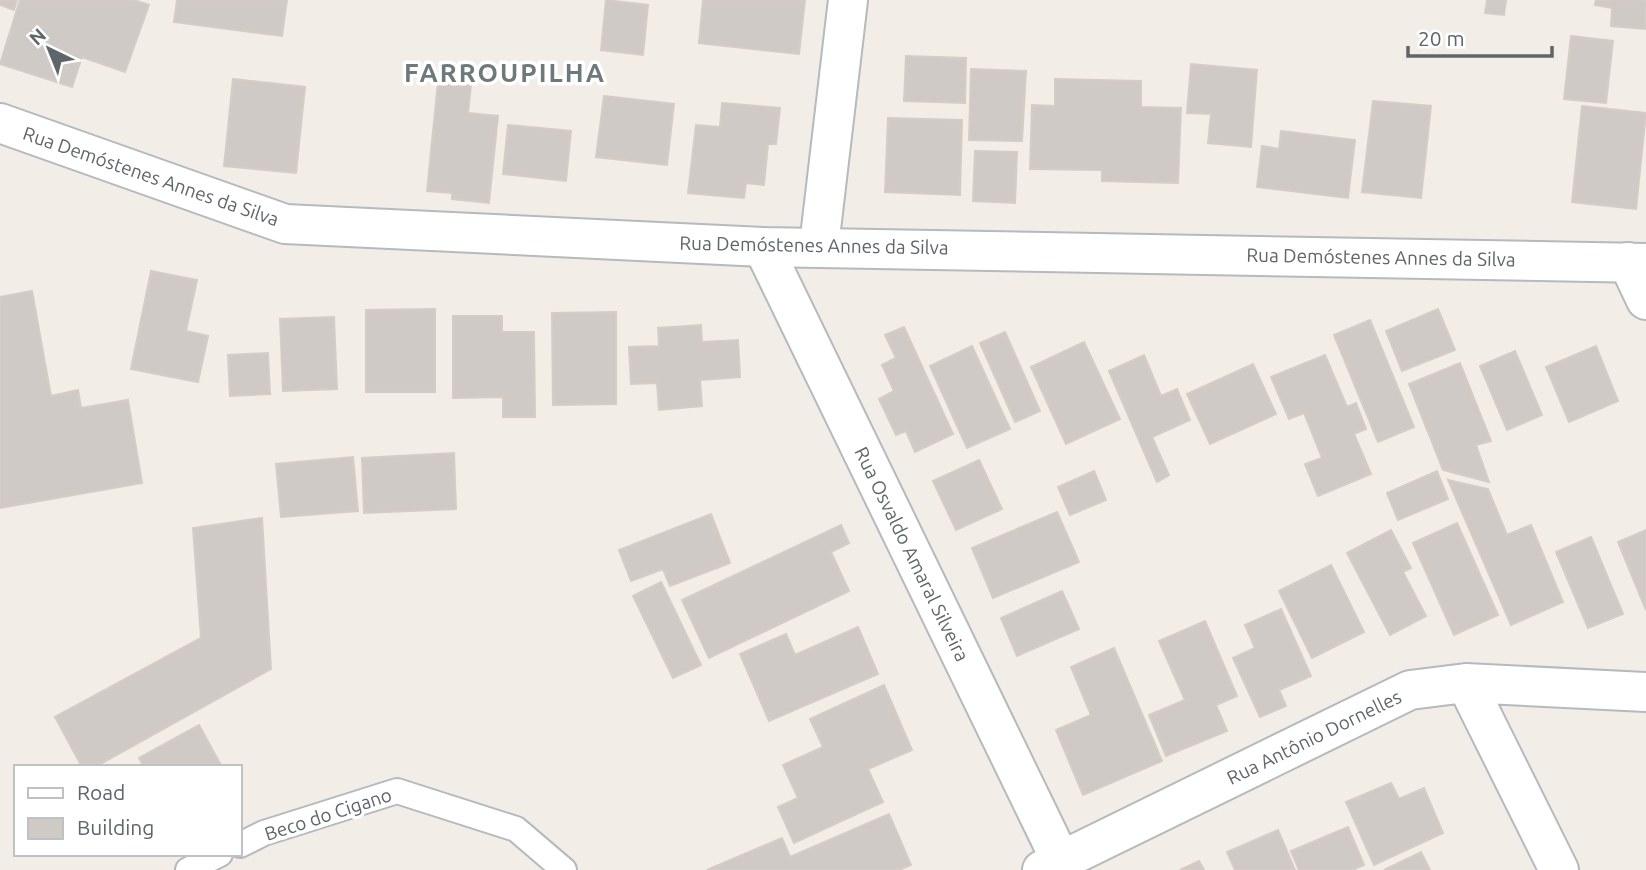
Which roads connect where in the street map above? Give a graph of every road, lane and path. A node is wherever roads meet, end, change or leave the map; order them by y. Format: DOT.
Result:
graph roads {
  1 [pos="848,0"];
  2 [pos="0,123"];
  3 [pos="819,246"];
  4 [pos="763,247"];
  5 [pos="1637,262"];
  6 [pos="1646,300"];
  7 [pos="1466,683"];
  8 [pos="1646,692"];
  9 [pos="242,844"];
  10 [pos="216,856"];
  11 [pos="1052,865"];
  12 [pos="188,870"];
  13 [pos="564,870"];
  14 [pos="1559,870"];
  1 -- 3 [label="street"];
  2 -- 4 [label="street, Rua Demóstenes Annes da Silva"];
  3 -- 4 [label="street, Rua Demóstenes Annes da Silva"];
  3 -- 5 [label="street, Rua Demóstenes Annes da Silva"];
  4 -- 11 [label="street, Rua Osvaldo Amaral Silveira"];
  5 -- 6 [label="street"];
  7 -- 8 [label="street, Rua Antônio Dornelles"];
  7 -- 11 [label="street, Rua Antônio Dornelles"];
  7 -- 14 [label="street"];
  9 -- 13 [label="lane, Beco do Cigano"];
  10 -- 12 [label="lane"];
}
